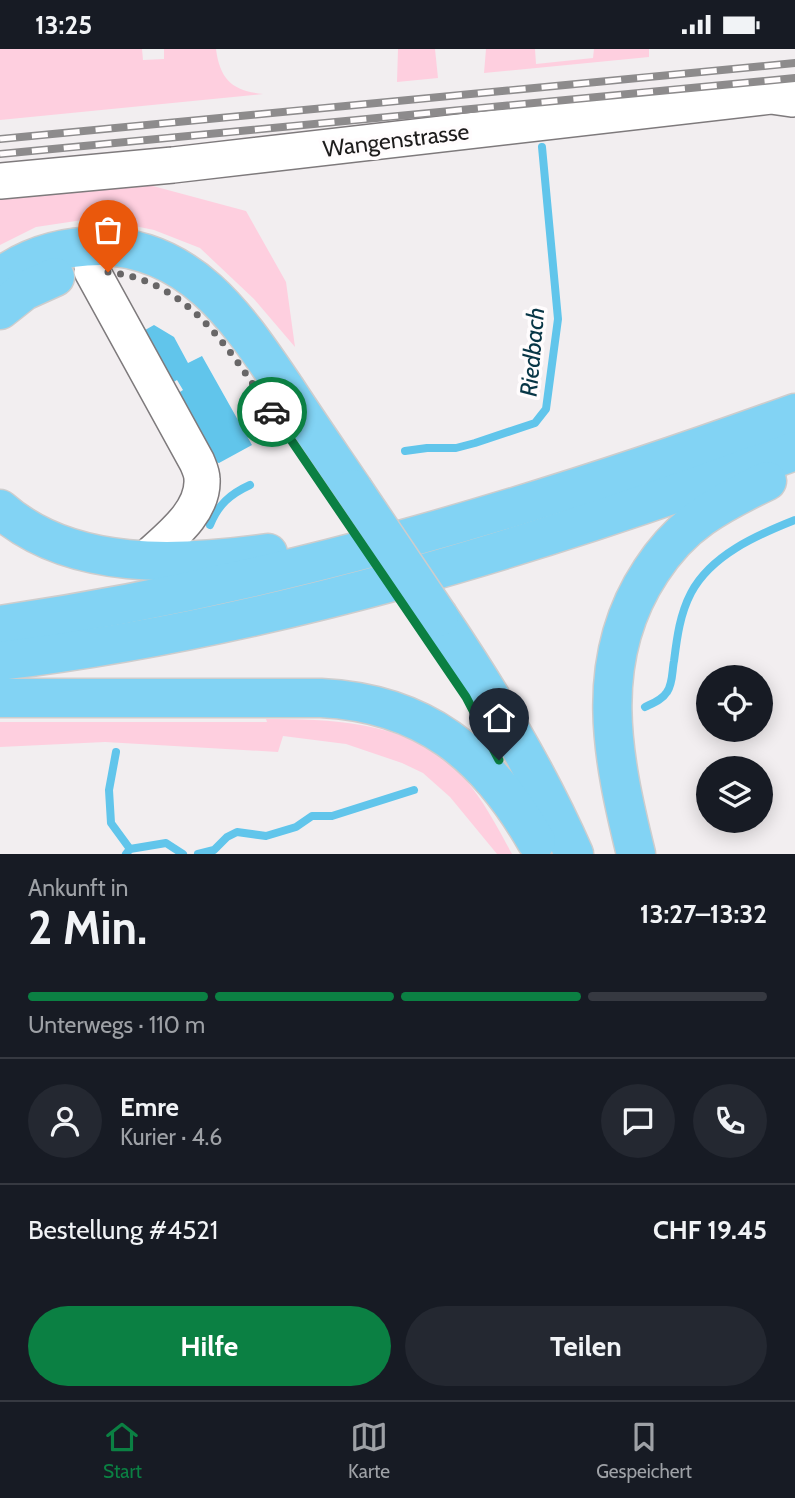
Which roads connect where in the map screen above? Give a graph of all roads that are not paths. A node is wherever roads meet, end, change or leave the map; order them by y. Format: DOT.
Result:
graph roads {
  1 [pos="792,99"];
  2 [pos="0,181"];
  3 [pos="92,271"];
  4 [pos="0,277"];
  5 [pos="0,310"];
  6 [pos="795,413"];
  7 [pos="795,451"];
  8 [pos="795,467"];
  9 [pos="341,492"];
  10 [pos="0,509"];
  11 [pos="450,527"];
  12 [pos="145,560"];
  13 [pos="428,620"];
  14 [pos="0,625"];
  15 [pos="0,661"];
  16 [pos="0,698"];
  17 [pos="539,847"];
  18 [pos="574,854"];
  19 [pos="636,854"];
  1 -- 2 [label="lane, Wangenstrasse"];
  3 -- 5 [label="highway"];
  3 -- 9 [label="highway"];
  3 -- 12 [label="lane"];
  4 -- 9 [label="highway"];
  6 -- 11 [label="highway"];
  7 -- 15 [label="highway"];
  8 -- 19 [label="highway"];
  9 -- 13 [label="highway"];
  10 -- 12 [label="highway"];
  11 -- 12 [label="highway"];
  11 -- 14 [label="highway"];
  13 -- 17 [label="highway"];
  13 -- 18 [label="highway"];
  16 -- 17 [label="highway"];
}
